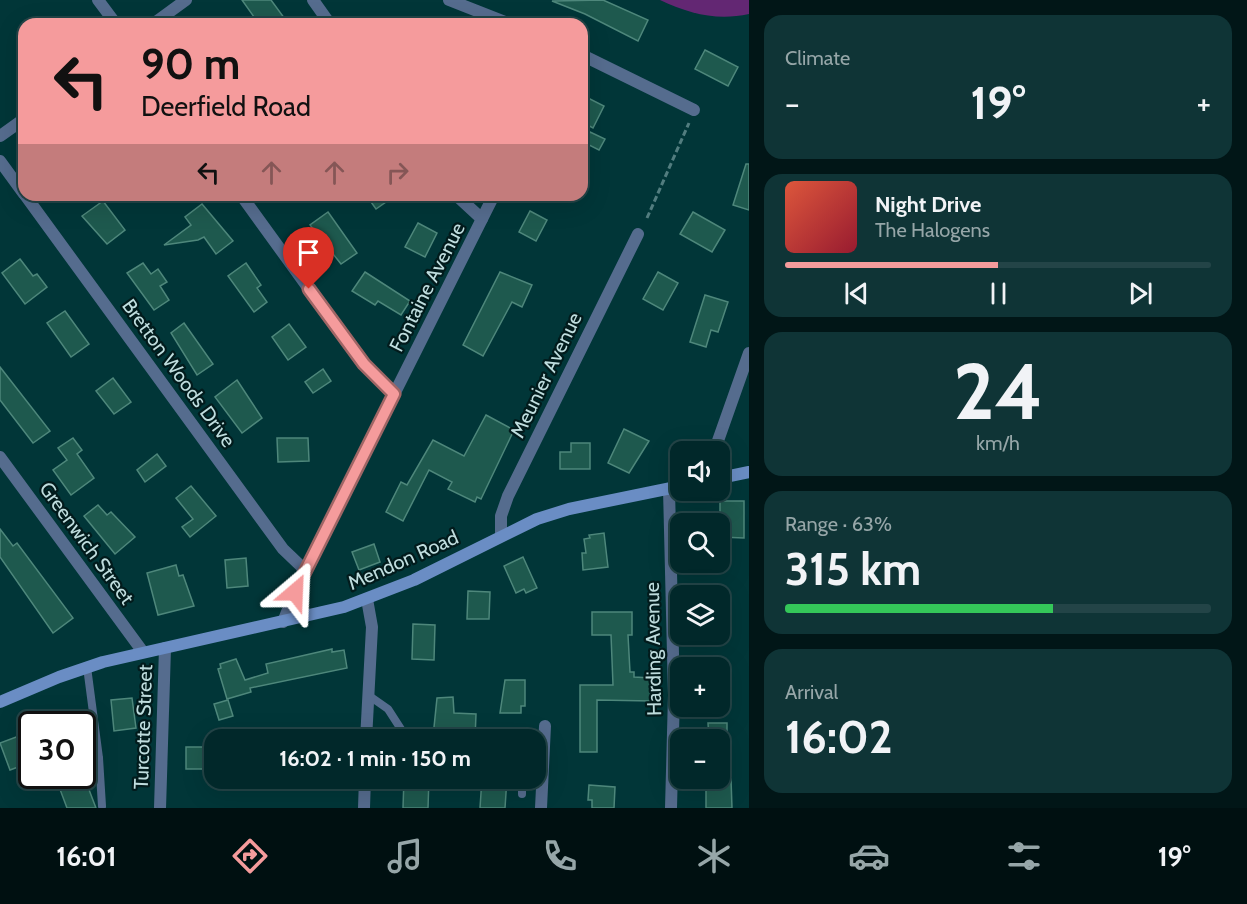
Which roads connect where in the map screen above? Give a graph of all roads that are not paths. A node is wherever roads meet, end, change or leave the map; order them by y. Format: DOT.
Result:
graph roads {
  1 [pos="99,0"];
  2 [pos="186,0"];
  3 [pos="449,0"];
  4 [pos="319,2"];
  5 [pos="112,18"];
  6 [pos="161,18"];
  7 [pos="327,18"];
  8 [pos="495,18"];
  9 [pos="588,58"];
  10 [pos="694,110"];
  11 [pos="18,123"];
  12 [pos="0,136"];
  13 [pos="0,161"];
  14 [pos="18,186"];
  15 [pos="29,201"];
  16 [pos="244,201"];
  17 [pos="462,201"];
  18 [pos="492,201"];
  19 [pos="482,219"];
  20 [pos="638,234"];
  21 [pos="749,353"];
  22 [pos="394,394"];
  23 [pos="718,441"];
  24 [pos="0,457"];
  25 [pos="749,472"];
  26 [pos="730,476"];
  27 [pos="670,489"];
  28 [pos="675,501"];
  29 [pos="501,536"];
  30 [pos="306,571"];
  31 [pos="367,599"];
  32 [pos="283,622"];
  33 [pos="165,648"];
  34 [pos="144,652"];
  35 [pos="87,667"];
  36 [pos="368,695"];
  37 [pos="0,702"];
  38 [pos="545,726"];
  39 [pos="366,729"];
  40 [pos="401,729"];
  41 [pos="99,758"];
  42 [pos="96,759"];
  43 [pos="365,789"];
  44 [pos="522,789"];
  45 [pos="522,794"];
  46 [pos="102,806"];
  47 [pos="160,808"];
  48 [pos="364,808"];
  49 [pos="541,808"];
  50 [pos="671,808"];
  1 -- 5 [label="street"];
  2 -- 6 [label="street"];
  3 -- 8 [label="street"];
  4 -- 7 [label="street"];
  9 -- 10 [label="street"];
  11 -- 12 [label="street"];
  13 -- 14 [label="street, Bretton Woods Drive"];
  15 -- 30 [label="street, Bretton Woods Drive"];
  16 -- 22 [label="street"];
  17 -- 19 [label="street"];
  18 -- 19 [label="street, Fontaine Avenue"];
  19 -- 22 [label="street, Fontaine Avenue"];
  20 -- 29 [label="street, Meunier Avenue"];
  21 -- 23 [label="street"];
  22 -- 30 [label="street, Fontaine Avenue"];
  24 -- 34 [label="street, Greenwich Street"];
  25 -- 26 [label="street"];
  27 -- 29 [label="street, Mendon Road"];
  28 -- 50 [label="street, Harding Avenue"];
  29 -- 31 [label="street, Mendon Road"];
  30 -- 32 [label="street, Fontaine Avenue"];
  31 -- 32 [label="street, Mendon Road"];
  31 -- 36 [label="street"];
  32 -- 33 [label="street, Mendon Road"];
  33 -- 34 [label="street, Mendon Road"];
  33 -- 47 [label="street, Turcotte Street"];
  34 -- 35 [label="street, Mendon Road"];
  35 -- 37 [label="street, Mendon Road"];
  35 -- 41 [label="lane"];
  36 -- 39 [label="street"];
  36 -- 40 [label="lane"];
  38 -- 49 [label="street"];
  41 -- 42 [label="lane"];
  41 -- 46 [label="lane"];
  43 -- 48 [label="street"];
  44 -- 45 [label="lane"];
}
